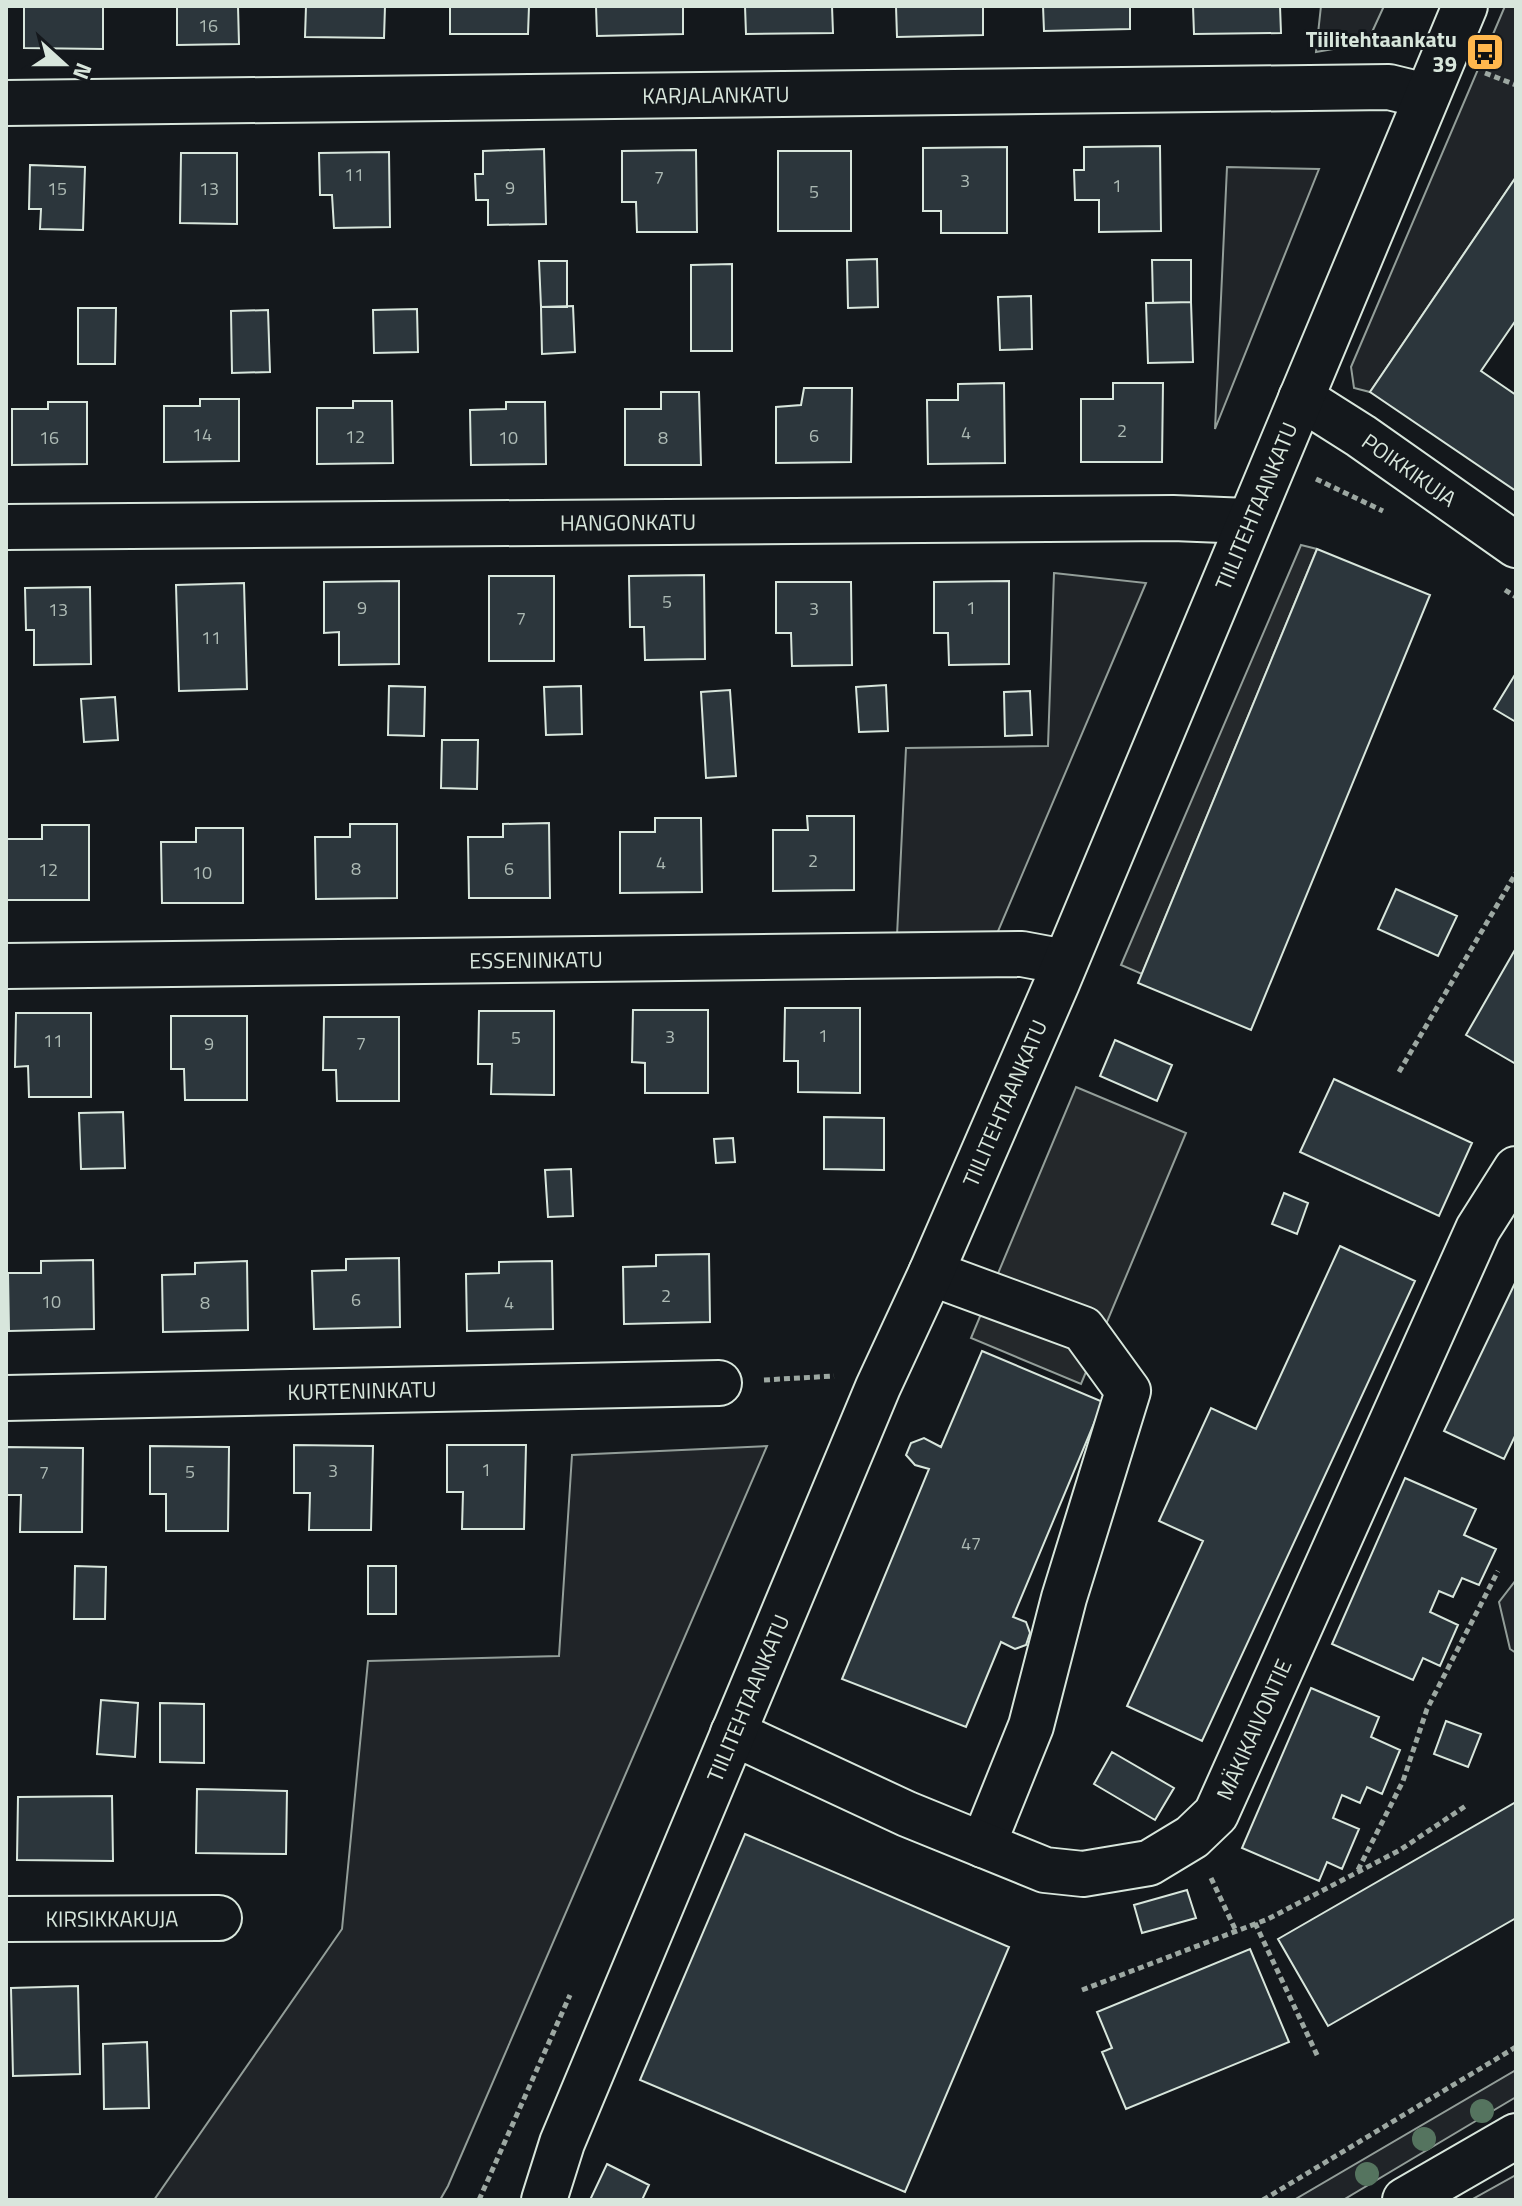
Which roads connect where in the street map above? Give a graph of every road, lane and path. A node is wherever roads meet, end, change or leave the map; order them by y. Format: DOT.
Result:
graph roads {
  1 [pos="1465,6"];
  2 [pos="1426,96"];
  3 [pos="6,103"];
  4 [pos="1301,398"];
  5 [pos="1275,460"];
  6 [pos="1394,517"];
  7 [pos="1248,521"];
  8 [pos="6,527"];
  9 [pos="1516,545"];
  10 [pos="1504,589"];
  11 [pos="1516,597"];
  12 [pos="1516,873"];
  13 [pos="1065,962"];
  14 [pos="6,966"];
  15 [pos="1399,1072"];
  16 [pos="1516,1169"];
  17 [pos="931,1273"];
  18 [pos="719,1383"];
  19 [pos="878,1387"];
  20 [pos="6,1398"];
  21 [pos="1498,1571"];
  22 [pos="733,1733"];
  23 [pos="1467,1805"];
  24 [pos="1192,1837"];
  25 [pos="983,1845"];
  26 [pos="1357,1873"];
  27 [pos="219,1918"];
  28 [pos="6,1919"];
  29 [pos="1255,1923"];
  30 [pos="1236,1931"];
  31 [pos="1082,1990"];
  32 [pos="1516,2047"];
  33 [pos="1318,2057"];
  34 [pos="1516,2136"];
  35 [pos="544,2200"];
  36 [pos="1263,2200"];
  37 [pos="1405,2200"];
  1 -- 2 [label="street, TIILITEHTAANKATU"];
  2 -- 3 [label="street, KARJALANKATU"];
  2 -- 4 [label="street, TIILITEHTAANKATU"];
  4 -- 5 [label="street, TIILITEHTAANKATU"];
  4 -- 9 [label="street, POIKKIKUJA"];
  5 -- 6 [label="path"];
  5 -- 7 [label="street, TIILITEHTAANKATU"];
  7 -- 8 [label="street, HANGONKATU"];
  7 -- 13 [label="street, TIILITEHTAANKATU"];
  10 -- 11 [label="path"];
  12 -- 15 [label="path"];
  13 -- 14 [label="street, ESSENINKATU"];
  13 -- 17 [label="street, TIILITEHTAANKATU"];
  16 -- 24 [label="street, MÄKIKAIVONTIE"];
  17 -- 19 [label="street, TIILITEHTAANKATU"];
  17 -- 25 [label="street"];
  18 -- 19 [label="path"];
  18 -- 20 [label="street, KURTENINKATU"];
  19 -- 22 [label="street, TIILITEHTAANKATU"];
  21 -- 26 [label="path"];
  22 -- 25 [label="street, MÄKIKAIVONTIE"];
  22 -- 35 [label="street, TIILITEHTAANKATU"];
  23 -- 26 [label="path"];
  24 -- 25 [label="street, MÄKIKAIVONTIE"];
  24 -- 30 [label="path"];
  26 -- 29 [label="path"];
  27 -- 28 [label="street, KIRSIKKAKUJA"];
  29 -- 30 [label="path"];
  29 -- 33 [label="path"];
  30 -- 31 [label="path"];
  32 -- 36 [label="path"];
  34 -- 37 [label="street"];
}
